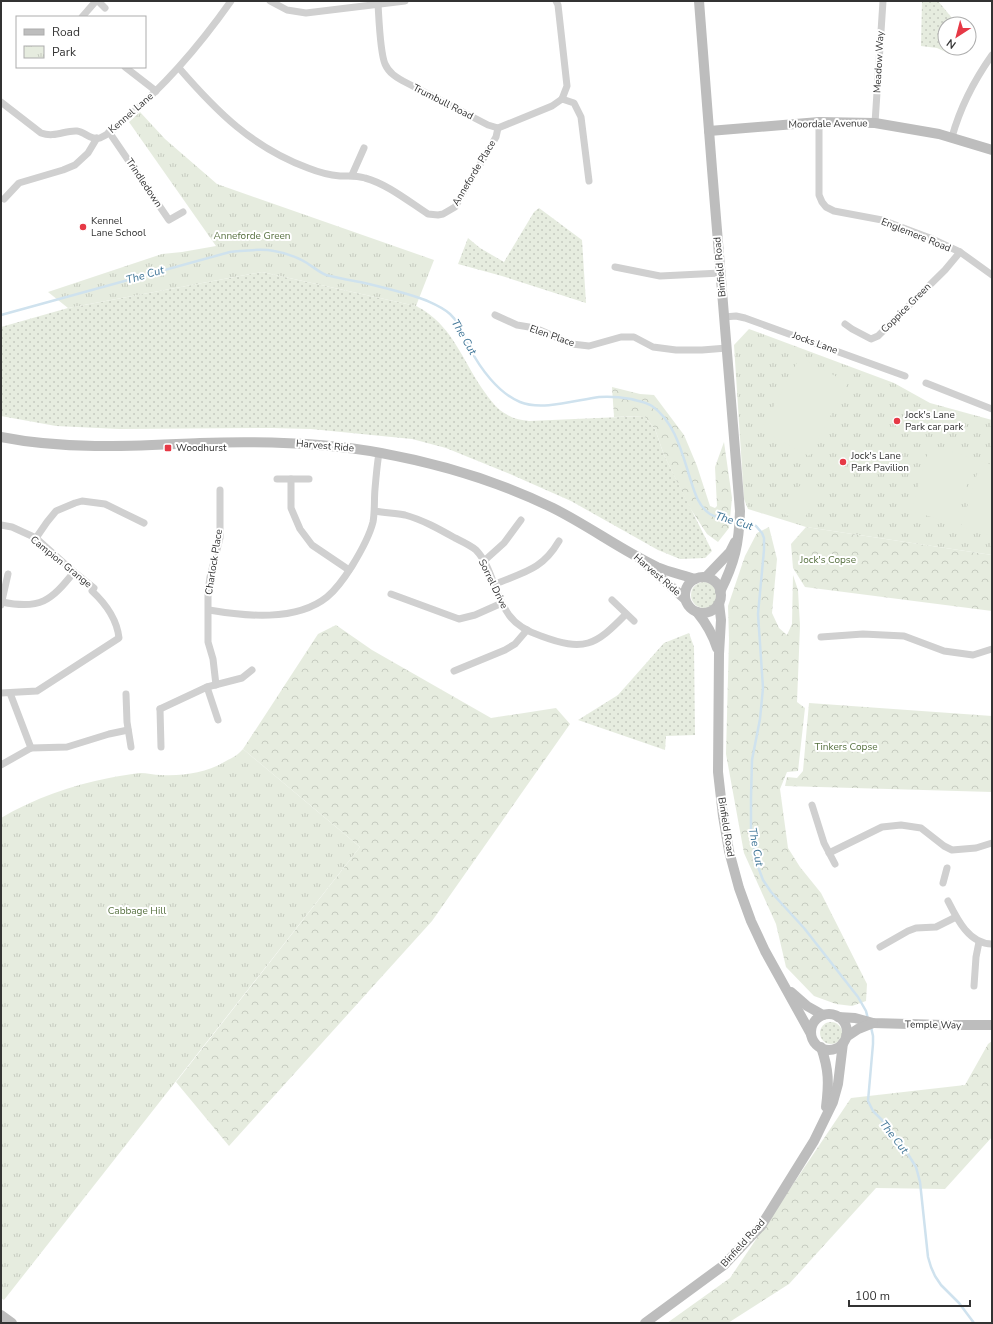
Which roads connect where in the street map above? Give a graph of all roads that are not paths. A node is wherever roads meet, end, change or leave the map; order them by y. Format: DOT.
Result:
graph roads {
  1 [pos="97,1"];
  2 [pos="231,1"];
  3 [pos="270,1"];
  4 [pos="405,1"];
  5 [pos="556,1"];
  6 [pos="699,1"];
  7 [pos="883,1"];
  8 [pos="378,4"];
  9 [pos="105,8"];
  10 [pos="83,16"];
  11 [pos="992,54"];
  12 [pos="126,68"];
  13 [pos="179,68"];
  14 [pos="156,91"];
  15 [pos="562,99"];
  16 [pos="1,102"];
  17 [pos="819,122"];
  18 [pos="875,123"];
  19 [pos="498,128"];
  20 [pos="709,131"];
  21 [pos="109,132"];
  22 [pos="952,137"];
  23 [pos="97,138"];
  24 [pos="364,148"];
  25 [pos="992,150"];
  26 [pos="352,175"];
  27 [pos="588,181"];
  28 [pos="4,199"];
  29 [pos="183,212"];
  30 [pos="960,252"];
  31 [pos="615,267"];
  32 [pos="721,273"];
  33 [pos="992,275"];
  34 [pos="495,315"];
  35 [pos="724,317"];
  36 [pos="845,324"];
  37 [pos="727,348"];
  38 [pos="905,376"];
  39 [pos="926,383"];
  40 [pos="992,409"];
  41 [pos="1,437"];
  42 [pos="379,453"];
  43 [pos="277,479"];
  44 [pos="291,479"];
  45 [pos="309,479"];
  46 [pos="220,490"];
  47 [pos="375,511"];
  48 [pos="521,520"];
  49 [pos="144,523"];
  50 [pos="1,525"];
  51 [pos="739,534"];
  52 [pos="36,538"];
  53 [pos="559,540"];
  54 [pos="629,551"];
  55 [pos="484,561"];
  56 [pos="349,570"];
  57 [pos="74,572"];
  58 [pos="8,574"];
  59 [pos="700,578"];
  60 [pos="494,584"];
  61 [pos="720,592"];
  62 [pos="390,594"];
  63 [pos="685,599"];
  64 [pos="612,600"];
  65 [pos="2,603"];
  66 [pos="502,603"];
  67 [pos="719,603"];
  68 [pos="209,610"];
  69 [pos="697,612"];
  70 [pos="626,614"];
  71 [pos="634,621"];
  72 [pos="527,630"];
  73 [pos="821,637"];
  74 [pos="992,649"];
  75 [pos="718,654"];
  76 [pos="252,670"];
  77 [pos="454,671"];
  78 [pos="216,685"];
  79 [pos="207,687"];
  80 [pos="1,693"];
  81 [pos="10,693"];
  82 [pos="126,694"];
  83 [pos="218,720"];
  84 [pos="128,730"];
  85 [pos="132,747"];
  86 [pos="161,747"];
  87 [pos="31,748"];
  88 [pos="1,765"];
  89 [pos="812,805"];
  90 [pos="992,842"];
  91 [pos="829,853"];
  92 [pos="836,864"];
  93 [pos="947,868"];
  94 [pos="943,883"];
  95 [pos="948,901"];
  96 [pos="956,917"];
  97 [pos="979,942"];
  98 [pos="992,944"];
  99 [pos="880,947"];
  100 [pos="974,986"];
  101 [pos="786,988"];
  102 [pos="823,1015"];
  103 [pos="838,1017"];
  104 [pos="860,1023"];
  105 [pos="992,1025"];
  106 [pos="811,1034"];
  107 [pos="844,1040"];
  108 [pos="821,1047"];
  109 [pos="825,1117"];
  110 [pos="1,1315"];
  111 [pos="12,1323"];
  112 [pos="645,1323"];
  1 -- 9 [label="street"];
  1 -- 10 [label="street"];
  2 -- 13 [label="street, Kennel Lane"];
  3 -- 8 [label="street"];
  4 -- 8 [label="street"];
  5 -- 15 [label="street"];
  6 -- 20 [label="main road, Binfield Road"];
  7 -- 18 [label="street, Meadow Way"];
  8 -- 19 [label="street, Trumbull Road"];
  11 -- 22 [label="street"];
  12 -- 14 [label="street"];
  13 -- 14 [label="street, Kennel Lane"];
  13 -- 26 [label="street, Anneforde Place"];
  14 -- 21 [label="street, Kennel Lane"];
  15 -- 19 [label="street"];
  15 -- 27 [label="street"];
  16 -- 23 [label="street, Kennel Lane"];
  17 -- 18 [label="main road, Moordale Avenue"];
  17 -- 20 [label="main road, Moordale Avenue"];
  17 -- 30 [label="street, Englemere Road"];
  18 -- 22 [label="main road, Moordale Avenue"];
  19 -- 26 [label="street, Anneforde Place"];
  20 -- 32 [label="main road, Binfield Road"];
  21 -- 23 [label="street, Kennel Lane"];
  21 -- 29 [label="street, Trindledown"];
  22 -- 25 [label="main road, Moordale Avenue"];
  23 -- 28 [label="street"];
  24 -- 26 [label="street"];
  30 -- 33 [label="street, Englemere Road"];
  30 -- 36 [label="street, Coppice Green"];
  31 -- 32 [label="street"];
  32 -- 35 [label="main road, Binfield Road"];
  34 -- 37 [label="street, Elen Place"];
  35 -- 37 [label="main road, Binfield Road"];
  35 -- 38 [label="street, Jocks Lane"];
  37 -- 51 [label="main road, Binfield Road"];
  39 -- 40 [label="street"];
  41 -- 42 [label="main road, Harvest Ride"];
  42 -- 47 [label="street"];
  42 -- 54 [label="main road, Harvest Ride"];
  43 -- 44 [label="street"];
  44 -- 45 [label="street"];
  44 -- 56 [label="street"];
  46 -- 68 [label="street, Charlock Place"];
  47 -- 55 [label="street, Sorrel Drive"];
  47 -- 56 [label="street"];
  48 -- 55 [label="street"];
  49 -- 52 [label="street"];
  50 -- 52 [label="street, Campion Grange"];
  51 -- 59 [label="main road, Binfield Road"];
  51 -- 61 [label="main road, Binfield Road"];
  52 -- 57 [label="street, Campion Grange"];
  53 -- 60 [label="street"];
  54 -- 59 [label="main road, Harvest Ride"];
  54 -- 63 [label="main road, Harvest Ride"];
  55 -- 60 [label="street, Sorrel Drive"];
  56 -- 68 [label="street"];
  57 -- 65 [label="street"];
  57 -- 81 [label="street, Campion Grange"];
  58 -- 65 [label="street"];
  59 -- 61 [label="main road"];
  59 -- 63 [label="main road"];
  60 -- 66 [label="street, Sorrel Drive"];
  61 -- 67 [label="main road"];
  62 -- 66 [label="street"];
  63 -- 69 [label="main road"];
  64 -- 70 [label="street"];
  66 -- 72 [label="street, Sorrel Drive"];
  67 -- 69 [label="main road"];
  67 -- 75 [label="main road, Binfield Road"];
  68 -- 78 [label="street, Charlock Place"];
  69 -- 75 [label="main road, Binfield Road"];
  70 -- 71 [label="street"];
  70 -- 72 [label="street, Sorrel Drive"];
  72 -- 77 [label="street"];
  73 -- 74 [label="street"];
  75 -- 101 [label="main road, Binfield Road"];
  76 -- 78 [label="street"];
  78 -- 79 [label="street"];
  79 -- 83 [label="street"];
  79 -- 86 [label="street"];
  80 -- 81 [label="street"];
  81 -- 87 [label="street"];
  82 -- 84 [label="street"];
  84 -- 85 [label="street"];
  84 -- 87 [label="street"];
  87 -- 88 [label="street"];
  89 -- 91 [label="street"];
  90 -- 91 [label="street"];
  91 -- 92 [label="street"];
  93 -- 94 [label="street"];
  95 -- 96 [label="street"];
  96 -- 97 [label="street"];
  96 -- 99 [label="street"];
  97 -- 98 [label="street"];
  97 -- 100 [label="street"];
  101 -- 102 [label="main road, Binfield Road"];
  101 -- 106 [label="main road, Binfield Road"];
  102 -- 103 [label="main road"];
  102 -- 106 [label="main road"];
  103 -- 104 [label="main road, Temple Way"];
  103 -- 107 [label="main road"];
  104 -- 105 [label="main road, Temple Way"];
  104 -- 107 [label="main road"];
  106 -- 108 [label="main road"];
  107 -- 108 [label="main road"];
  107 -- 109 [label="main road, Binfield Road"];
  108 -- 109 [label="main road, Binfield Road"];
  109 -- 112 [label="main road, Binfield Road"];
  110 -- 111 [label="main road"];
}
